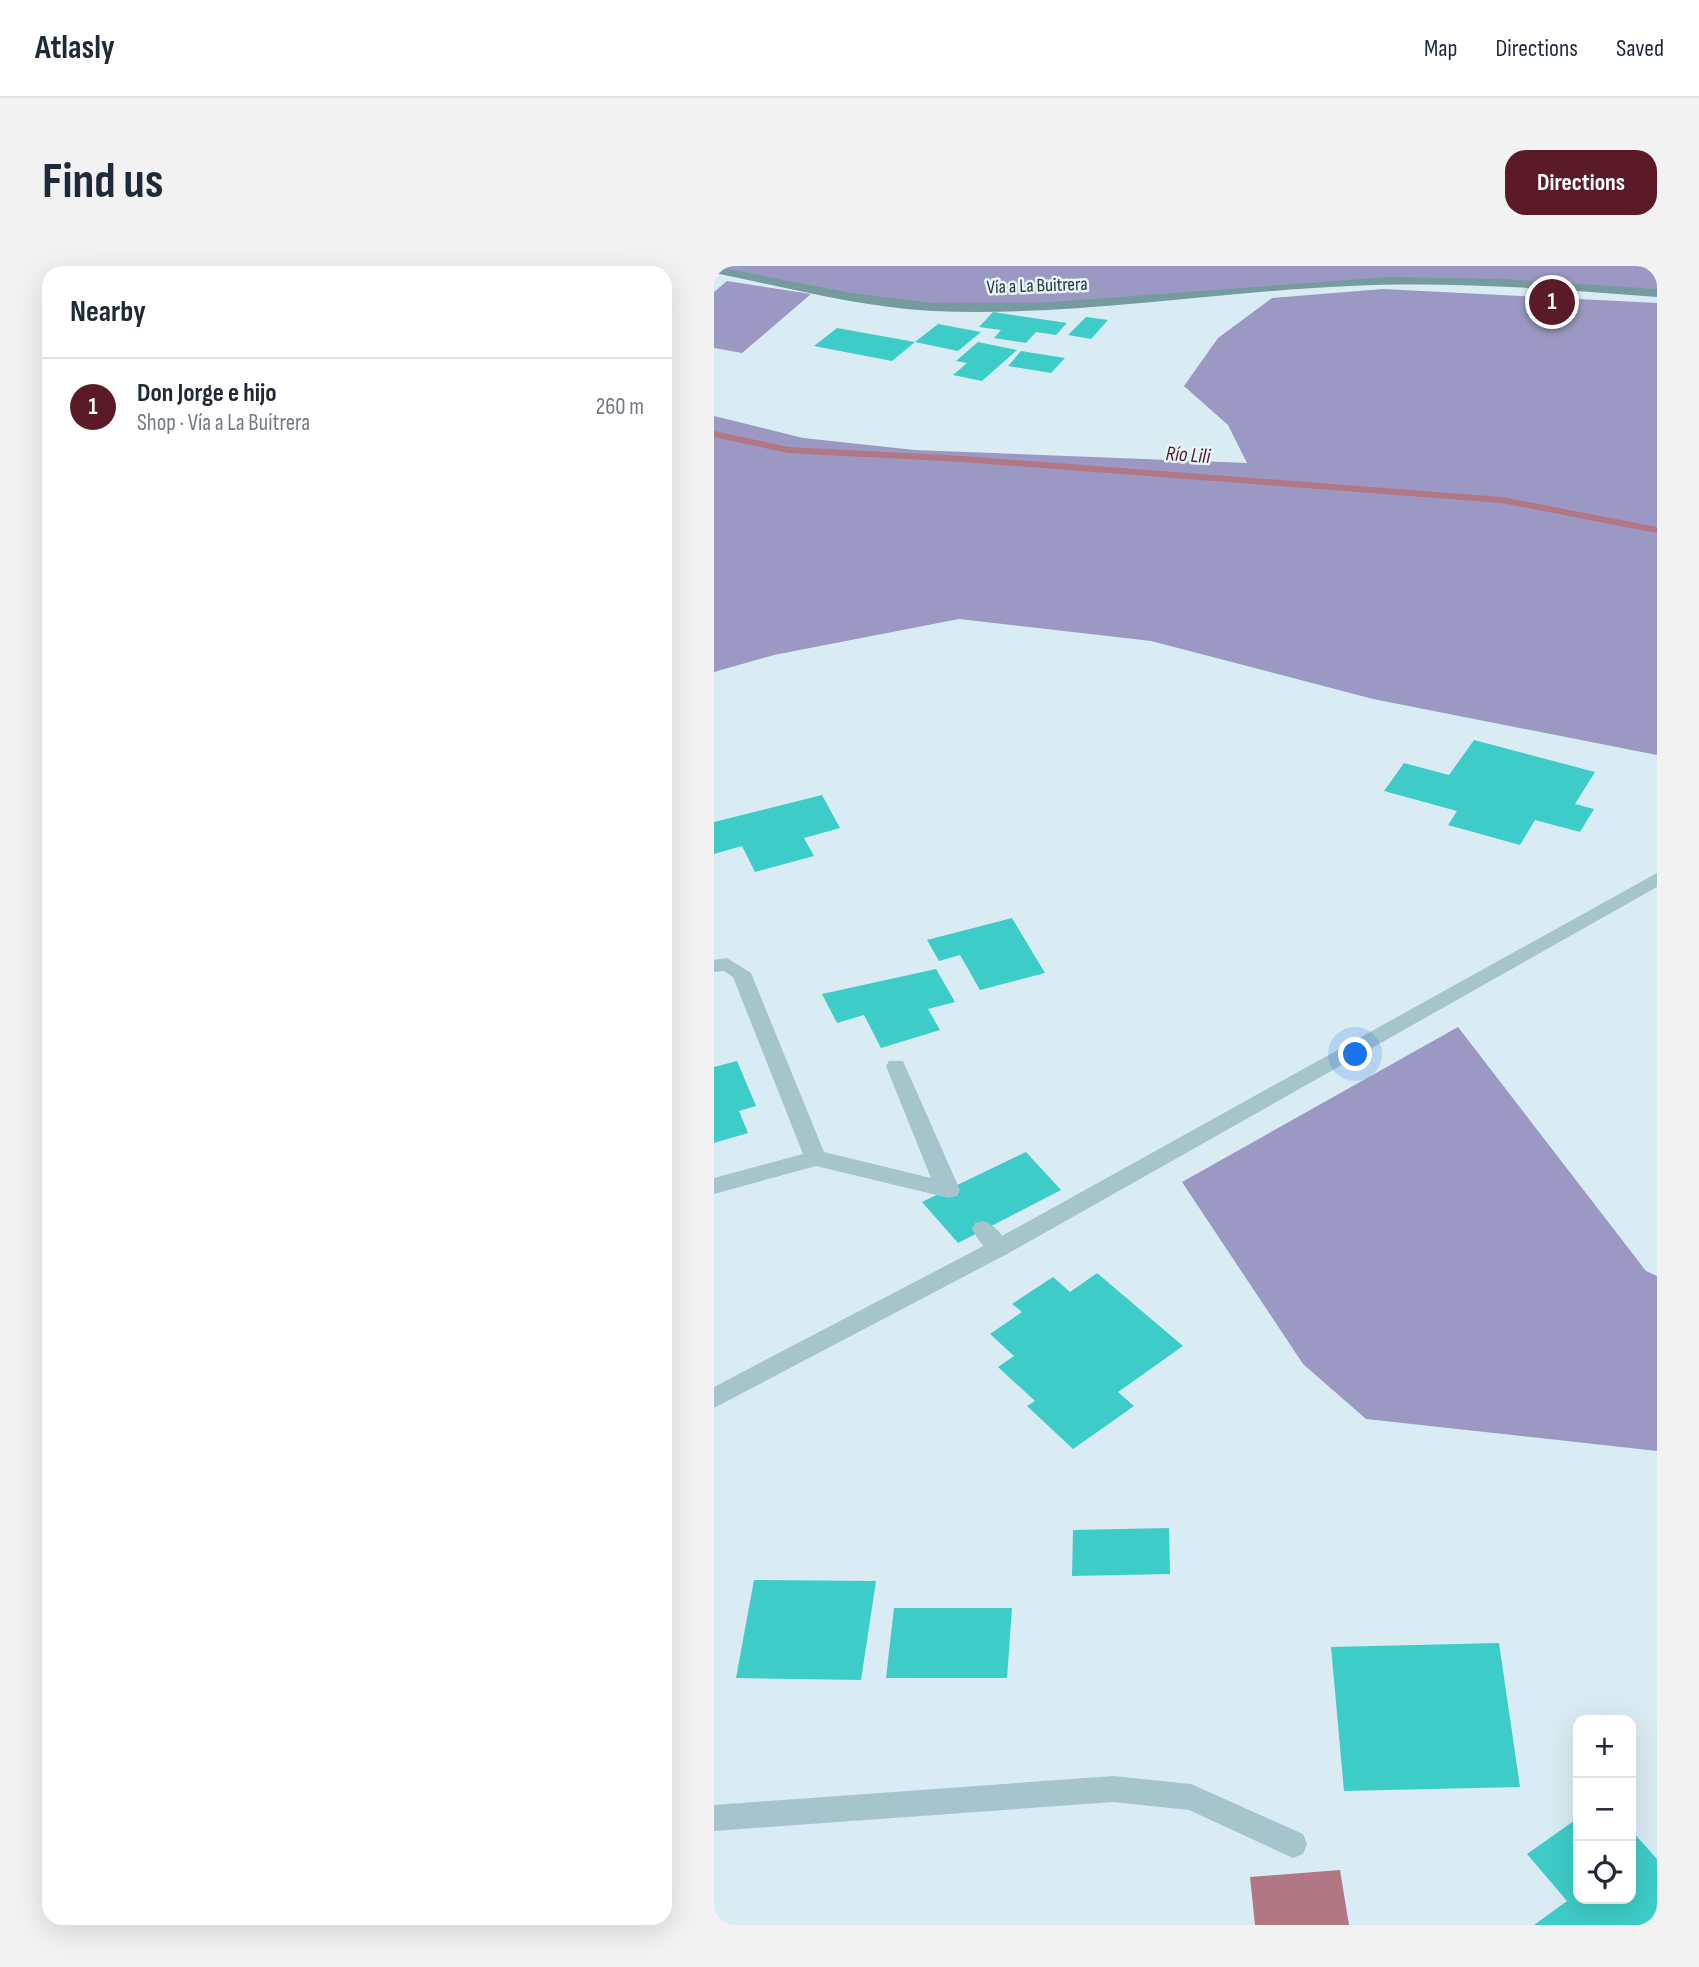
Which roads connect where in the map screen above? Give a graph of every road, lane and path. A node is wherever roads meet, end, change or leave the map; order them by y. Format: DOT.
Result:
graph roads {
  1 [pos="714,269"];
  2 [pos="1657,293"];
  3 [pos="1657,879"];
  4 [pos="714,966"];
  5 [pos="896,1066"];
  6 [pos="816,1158"];
  7 [pos="714,1186"];
  8 [pos="983,1229"];
  9 [pos="999,1248"];
  10 [pos="714,1398"];
  11 [pos="714,1818"];
  12 [pos="1293,1844"];
  1 -- 2 [label="street, Vía a La Buitrera"];
  3 -- 9 [label="street"];
  4 -- 6 [label="street"];
  5 -- 6 [label="street"];
  6 -- 7 [label="street"];
  8 -- 9 [label="street"];
  9 -- 10 [label="street"];
  11 -- 12 [label="street"];
}
